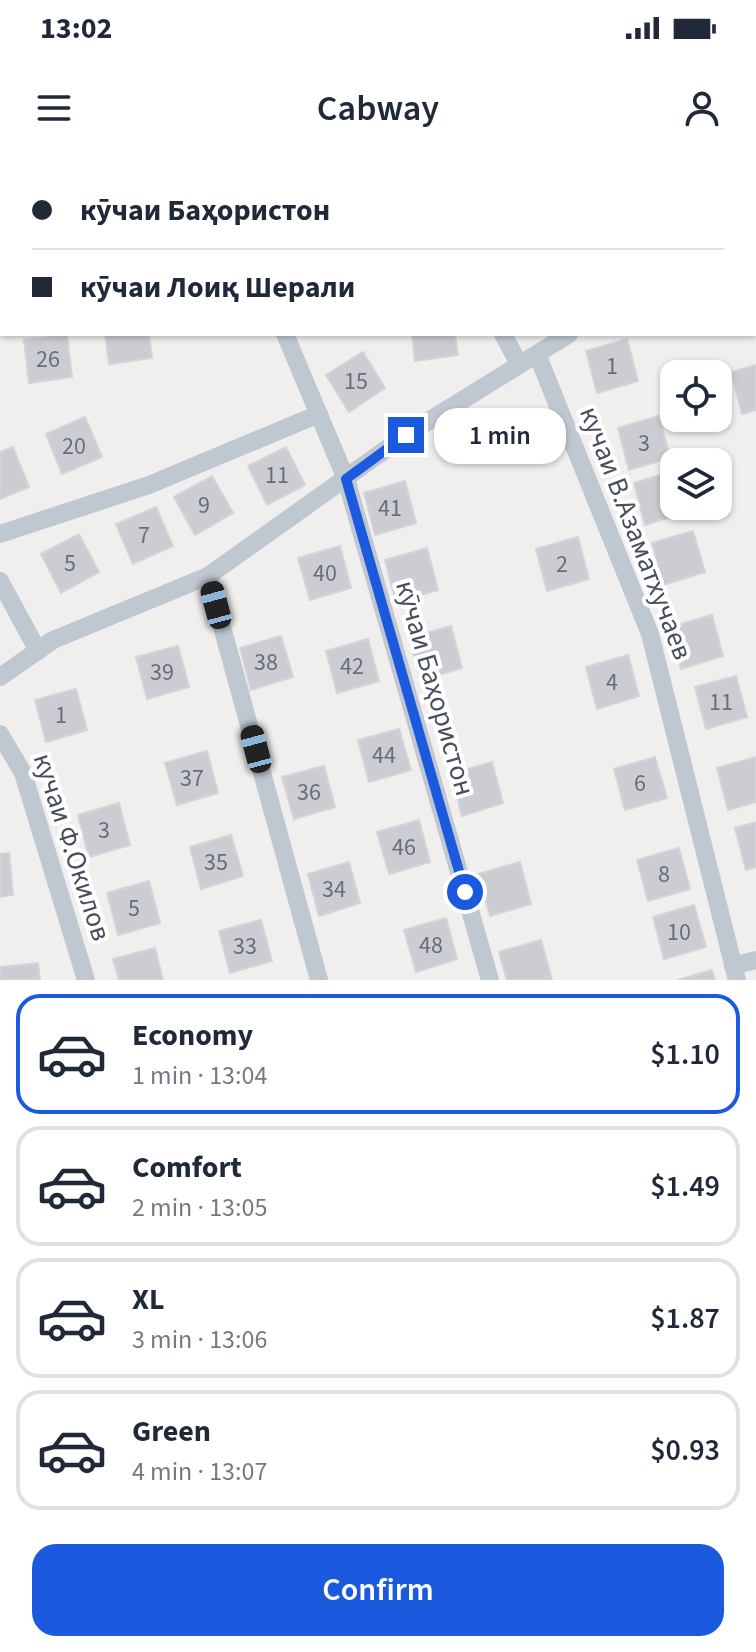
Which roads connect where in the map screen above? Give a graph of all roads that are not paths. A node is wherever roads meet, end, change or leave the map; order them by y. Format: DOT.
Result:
graph roads {
  1 [pos="286,336"];
  2 [pos="504,336"];
  3 [pos="566,336"];
  4 [pos="537,354"];
  5 [pos="519,364"];
  6 [pos="319,414"];
  7 [pos="346,479"];
  8 [pos="0,534"];
  9 [pos="208,576"];
  10 [pos="0,581"];
  11 [pos="38,651"];
  12 [pos="0,677"];
  13 [pos="0,734"];
  14 [pos="756,960"];
  15 [pos="735,973"];
  16 [pos="86,980"];
  17 [pos="319,980"];
  18 [pos="490,980"];
  1 -- 6 [label="street, кӯчаи Баҳористон"];
  2 -- 5 [label="street"];
  3 -- 4 [label="street"];
  4 -- 5 [label="street"];
  4 -- 15 [label="street, кучаи В.Азаматхучаев"];
  5 -- 7 [label="street"];
  6 -- 7 [label="street, кӯчаи Баҳористон"];
  6 -- 8 [label="street"];
  7 -- 9 [label="street"];
  7 -- 18 [label="street, кӯчаи Баҳористон"];
  9 -- 11 [label="street"];
  9 -- 17 [label="street"];
  10 -- 11 [label="street"];
  11 -- 12 [label="street"];
  13 -- 16 [label="street, кучаи Ф.Окилов"];
  14 -- 15 [label="street, кучаи В.Азаматхучаев"];
}
